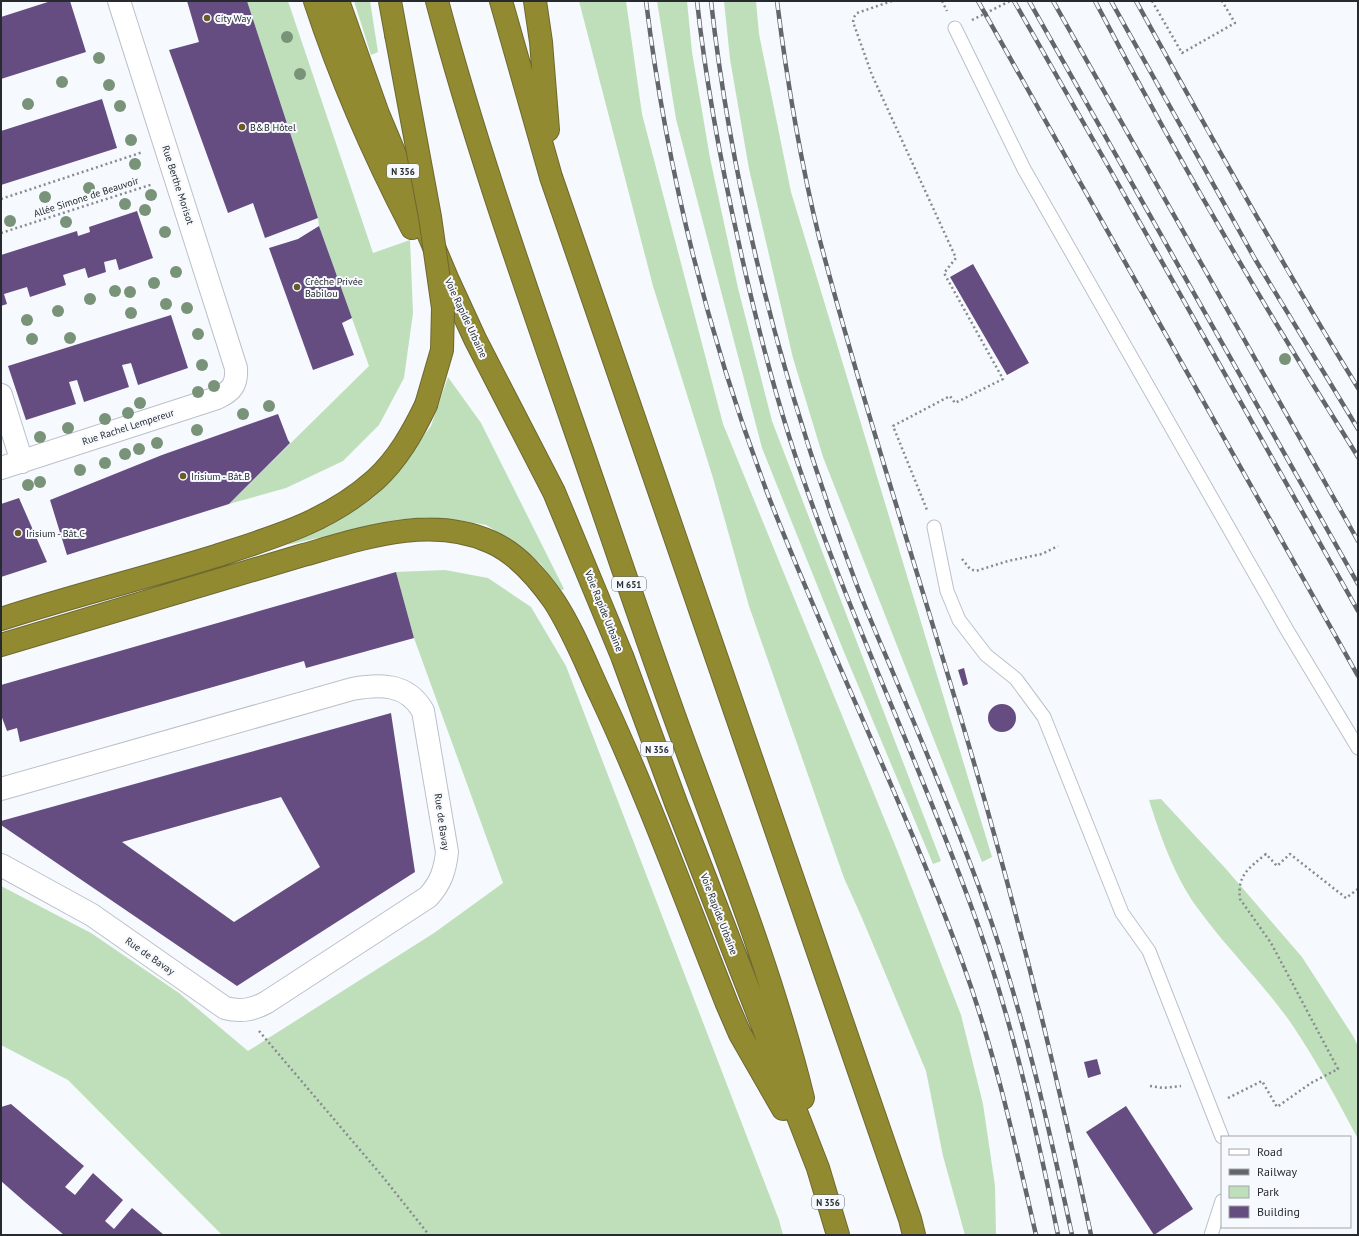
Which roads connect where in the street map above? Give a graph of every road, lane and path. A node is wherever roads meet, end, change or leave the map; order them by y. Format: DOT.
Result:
graph roads {
  1 [pos="119,1"];
  2 [pos="314,1"];
  3 [pos="338,1"];
  4 [pos="390,1"];
  5 [pos="437,1"];
  6 [pos="501,1"];
  7 [pos="535,1"];
  8 [pos="892,1"];
  9 [pos="1152,1"];
  10 [pos="1222,1"];
  11 [pos="955,28"];
  12 [pos="165,145"];
  13 [pos="176,176"];
  14 [pos="551,177"];
  15 [pos="1,199"];
  16 [pos="1,233"];
  17 [pos="475,339"];
  18 [pos="236,368"];
  19 [pos="1,395"];
  20 [pos="22,462"];
  21 [pos="1,468"];
  22 [pos="934,528"];
  23 [pos="1058,546"];
  24 [pos="960,557"];
  25 [pos="1,619"];
  26 [pos="1,645"];
  27 [pos="1358,748"];
  28 [pos="1,789"];
  29 [pos="1,865"];
  30 [pos="1358,889"];
  31 [pos="242,1011"];
  32 [pos="1150,1086"];
  33 [pos="1207,1098"];
  34 [pos="1222,1136"];
  35 [pos="818,1168"];
  36 [pos="1221,1203"];
  37 [pos="429,1235"];
  38 [pos="838,1235"];
  39 [pos="914,1235"];
  40 [pos="1211,1235"];
  1 -- 12 [label="street, Rue Berthe Morisot"];
  2 -- 17 [label="highway"];
  3 -- 17 [label="highway, Voie Rapide Urbaine / N 356"];
  4 -- 25 [label="highway, bridge"];
  5 -- 35 [label="highway, M 651"];
  6 -- 14 [label="highway"];
  7 -- 14 [label="highway"];
  8 -- 22 [label="path"];
  9 -- 10 [label="path"];
  11 -- 27 [label="lane"];
  12 -- 13 [label="street, Rue Berthe Morisot"];
  12 -- 15 [label="path"];
  13 -- 16 [label="path, Allée Simone de Beauvoir"];
  13 -- 18 [label="street, Rue Berthe Morisot"];
  14 -- 39 [label="highway"];
  17 -- 35 [label="highway, Voie Rapide Urbaine / N 356"];
  18 -- 20 [label="street, Rue Rachel Lempereur"];
  19 -- 20 [label="street"];
  20 -- 21 [label="street, Rue Rachel Lempereur"];
  22 -- 33 [label="lane"];
  23 -- 24 [label="path"];
  26 -- 35 [label="highway"];
  28 -- 31 [label="street, Rue de Bavay"];
  29 -- 31 [label="street, Rue de Bavay"];
  30 -- 33 [label="path"];
  31 -- 37 [label="path"];
  32 -- 33 [label="path"];
  33 -- 34 [label="lane"];
  35 -- 38 [label="highway, Voie Rapide Urbaine / N 356"];
  36 -- 40 [label="lane"];
}
